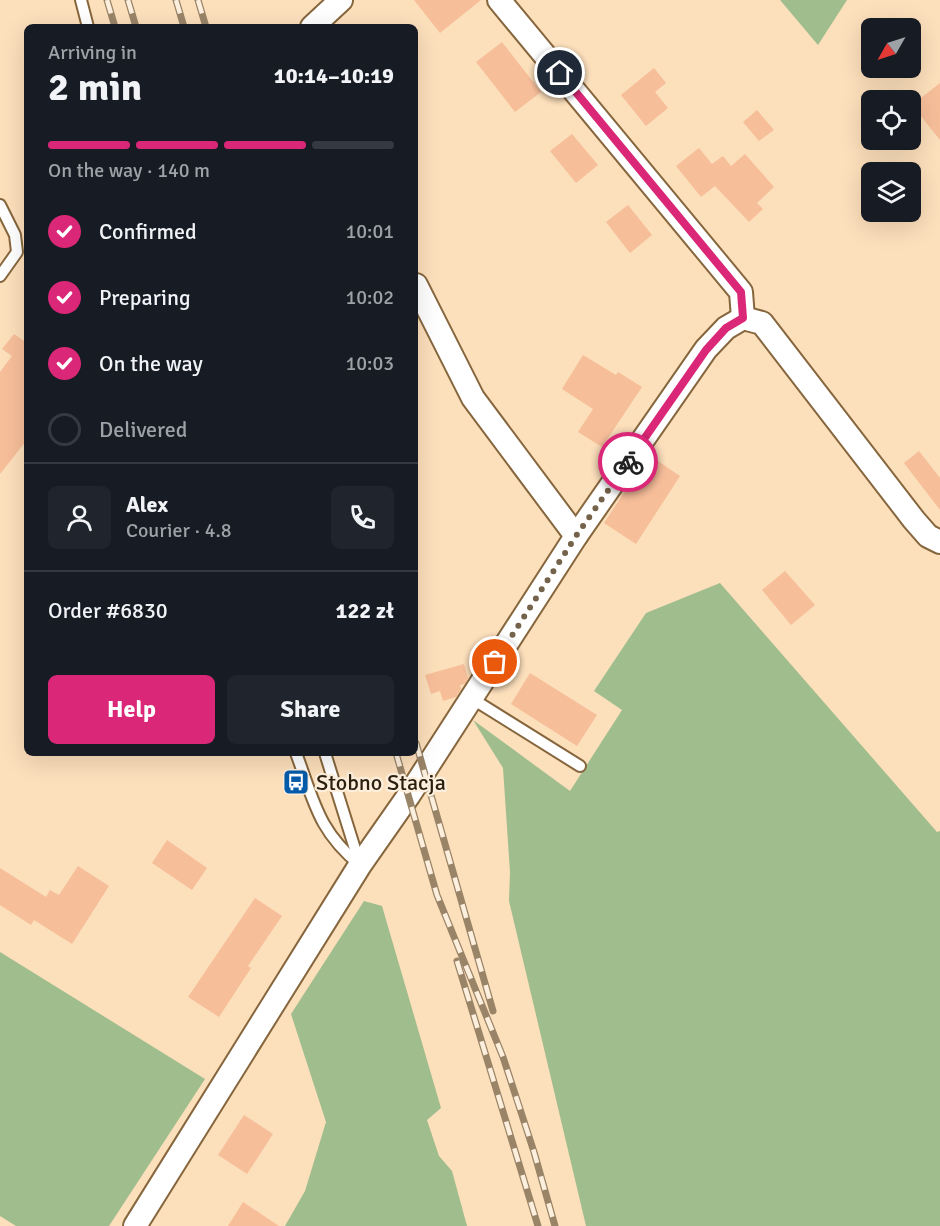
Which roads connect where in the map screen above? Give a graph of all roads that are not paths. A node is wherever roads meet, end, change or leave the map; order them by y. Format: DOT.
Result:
graph roads {
  1 [pos="81,0"];
  2 [pos="341,0"];
  3 [pos="499,0"];
  4 [pos="87,24"];
  5 [pos="315,24"];
  6 [pos="0,205"];
  7 [pos="0,276"];
  8 [pos="418,289"];
  9 [pos="743,318"];
  10 [pos="576,536"];
  11 [pos="940,542"];
  12 [pos="471,698"];
  13 [pos="297,756"];
  14 [pos="326,756"];
  15 [pos="580,766"];
  16 [pos="360,865"];
  17 [pos="135,1226"];
  1 -- 4 [label="lane"];
  2 -- 5 [label="street"];
  3 -- 9 [label="street"];
  6 -- 7 [label="lane"];
  8 -- 10 [label="street"];
  9 -- 10 [label="street"];
  9 -- 11 [label="street"];
  10 -- 12 [label="street"];
  12 -- 15 [label="lane"];
  12 -- 16 [label="street"];
  13 -- 16 [label="lane"];
  14 -- 16 [label="lane"];
  16 -- 17 [label="street"];
}
